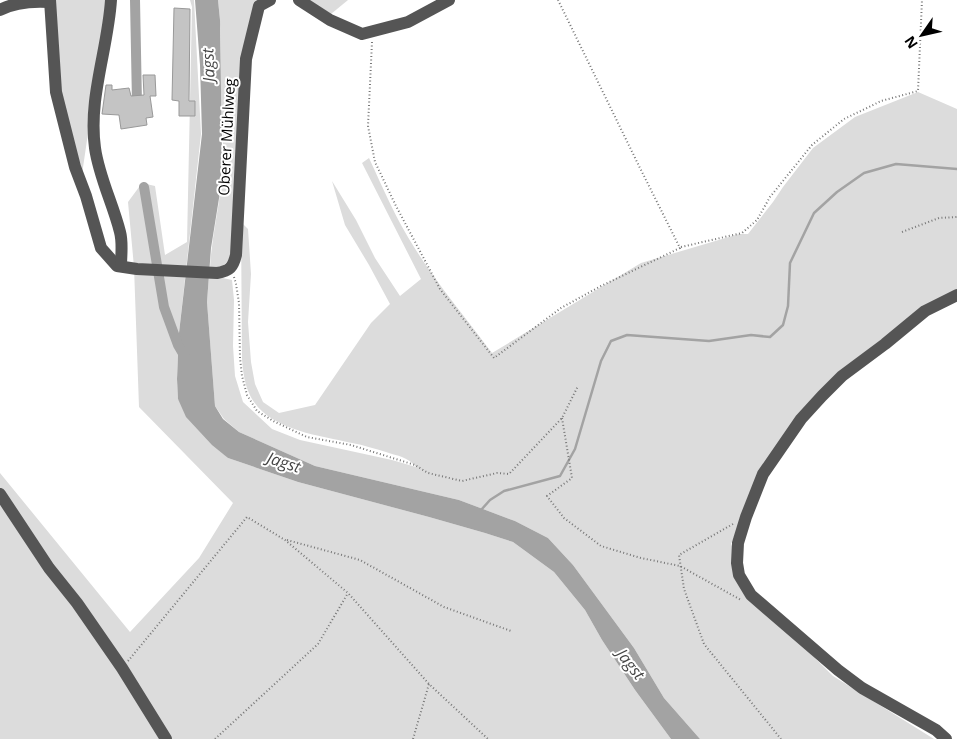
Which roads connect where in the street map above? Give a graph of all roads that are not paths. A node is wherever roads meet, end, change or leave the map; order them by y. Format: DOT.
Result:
graph roads {
  1 [pos="111,0"];
  2 [pos="270,0"];
  3 [pos="299,0"];
  4 [pos="449,0"];
  5 [pos="50,1"];
  6 [pos="0,10"];
  7 [pos="120,266"];
  8 [pos="957,295"];
  9 [pos="0,494"];
  10 [pos="166,739"];
  11 [pos="946,739"];
  1 -- 7 [label="street"];
  2 -- 7 [label="street, Oberer Mühlweg"];
  3 -- 4 [label="street"];
  5 -- 6 [label="street"];
  5 -- 7 [label="street"];
  8 -- 11 [label="street"];
  9 -- 10 [label="street"];
}
